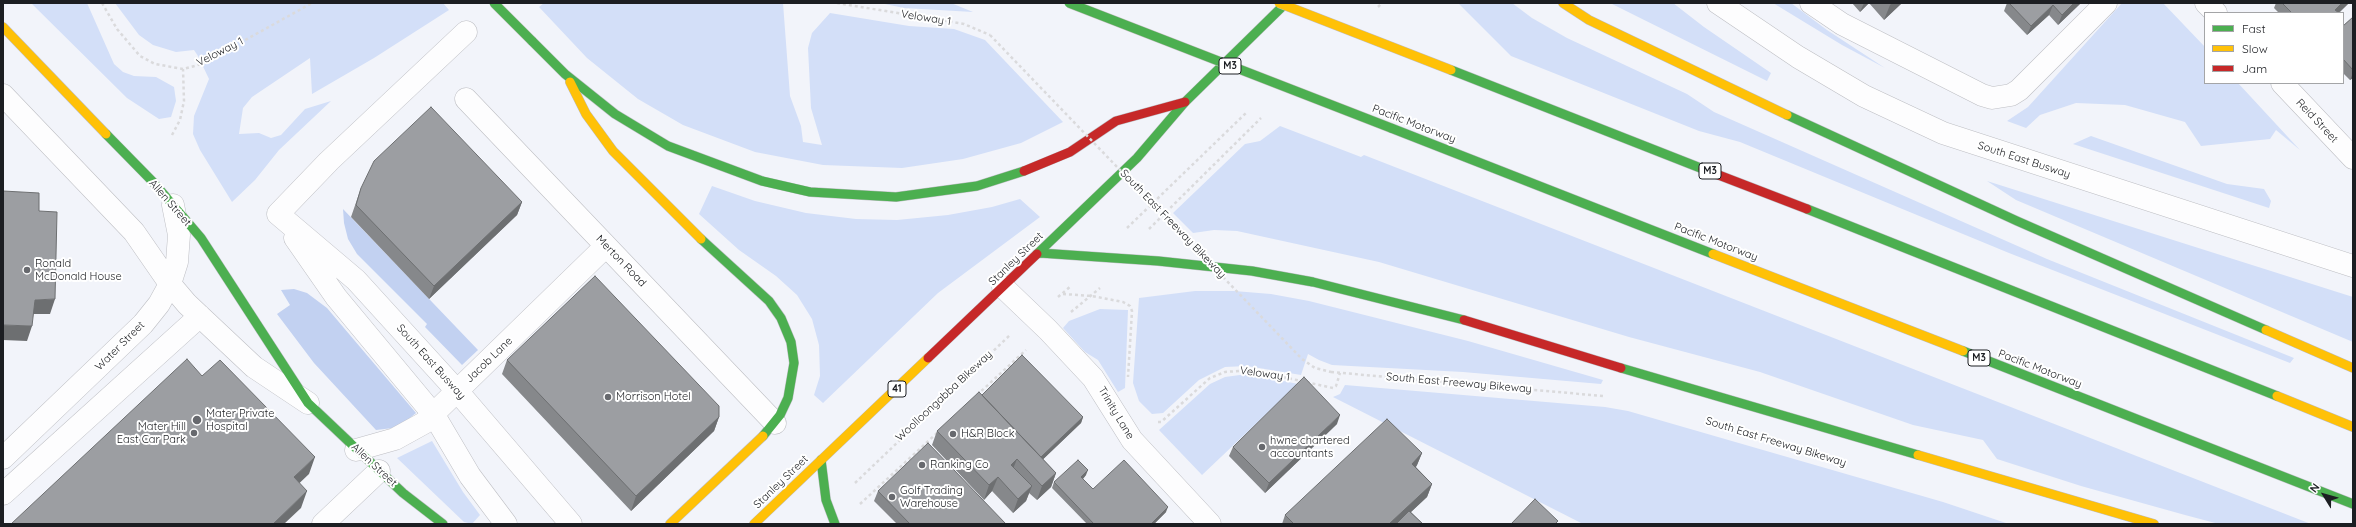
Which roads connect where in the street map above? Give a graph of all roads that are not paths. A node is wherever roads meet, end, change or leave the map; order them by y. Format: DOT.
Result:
graph roads {
  1 [pos="494,3"];
  2 [pos="1070,3"];
  3 [pos="1279,3"];
  4 [pos="1286,3"];
  5 [pos="1563,3"];
  6 [pos="1718,3"];
  7 [pos="1811,3"];
  8 [pos="2106,3"];
  9 [pos="2206,3"];
  10 [pos="2215,12"];
  11 [pos="3,27"];
  12 [pos="466,32"];
  13 [pos="565,74"];
  14 [pos="2283,84"];
  15 [pos="3,95"];
  16 [pos="466,99"];
  17 [pos="1185,102"];
  18 [pos="2353,158"];
  19 [pos="173,205"];
  20 [pos="278,214"];
  21 [pos="606,246"];
  22 [pos="1040,253"];
  23 [pos="2353,266"];
  24 [pos="170,284"];
  25 [pos="1003,287"];
  26 [pos="200,316"];
  27 [pos="2353,368"];
  28 [pos="458,392"];
  29 [pos="308,403"];
  30 [pos="434,415"];
  31 [pos="775,422"];
  32 [pos="2353,427"];
  33 [pos="356,450"];
  34 [pos="3,458"];
  35 [pos="821,460"];
  36 [pos="379,471"];
  37 [pos="3,494"];
  38 [pos="2353,504"];
  39 [pos="323,524"];
  40 [pos="443,524"];
  41 [pos="506,524"];
  42 [pos="571,524"];
  43 [pos="670,524"];
  44 [pos="754,524"];
  45 [pos="836,524"];
  46 [pos="1210,524"];
  47 [pos="2154,524"];
  1 -- 13 [label="main road, bridge"];
  2 -- 38 [label="main road, Pacific Motorway / M3, bridge"];
  3 -- 32 [label="main road, M3, bridge"];
  4 -- 17 [label="main road, Stanley Street / 41"];
  5 -- 27 [label="main road"];
  6 -- 23 [label="street, South East Busway"];
  7 -- 8 [label="street"];
  9 -- 10 [label="street"];
  11 -- 19 [label="main road, Allen Street"];
  12 -- 20 [label="street"];
  13 -- 17 [label="main road"];
  13 -- 31 [label="main road"];
  14 -- 18 [label="street, Reid Street"];
  15 -- 24 [label="street, Allen Street"];
  16 -- 21 [label="street, Merton Road"];
  17 -- 22 [label="main road, Stanley Street / 41"];
  19 -- 24 [label="street, Water Street"];
  19 -- 29 [label="main road, Allen Street"];
  20 -- 28 [label="street, South East Busway"];
  20 -- 30 [label="street"];
  21 -- 28 [label="street, Jacob Lane"];
  21 -- 31 [label="street, Merton Road"];
  22 -- 25 [label="main road, Stanley Street / 41"];
  22 -- 47 [label="main road"];
  24 -- 26 [label="street, Allen Street"];
  24 -- 34 [label="street, Water Street"];
  25 -- 35 [label="main road, Stanley Street / 41"];
  25 -- 46 [label="street, Trinity Lane"];
  26 -- 29 [label="street, Allen Street"];
  26 -- 37 [label="street"];
  28 -- 30 [label="street, Jacob Lane"];
  28 -- 42 [label="street, South East Busway"];
  29 -- 33 [label="main road, Allen Street"];
  30 -- 33 [label="street, Jacob Lane"];
  30 -- 41 [label="street"];
  31 -- 43 [label="main road"];
  33 -- 36 [label="main road, Allen Street"];
  35 -- 44 [label="main road, Stanley Street / 41"];
  35 -- 45 [label="main road"];
  36 -- 39 [label="street"];
  36 -- 40 [label="main road, Allen Street"];
}
